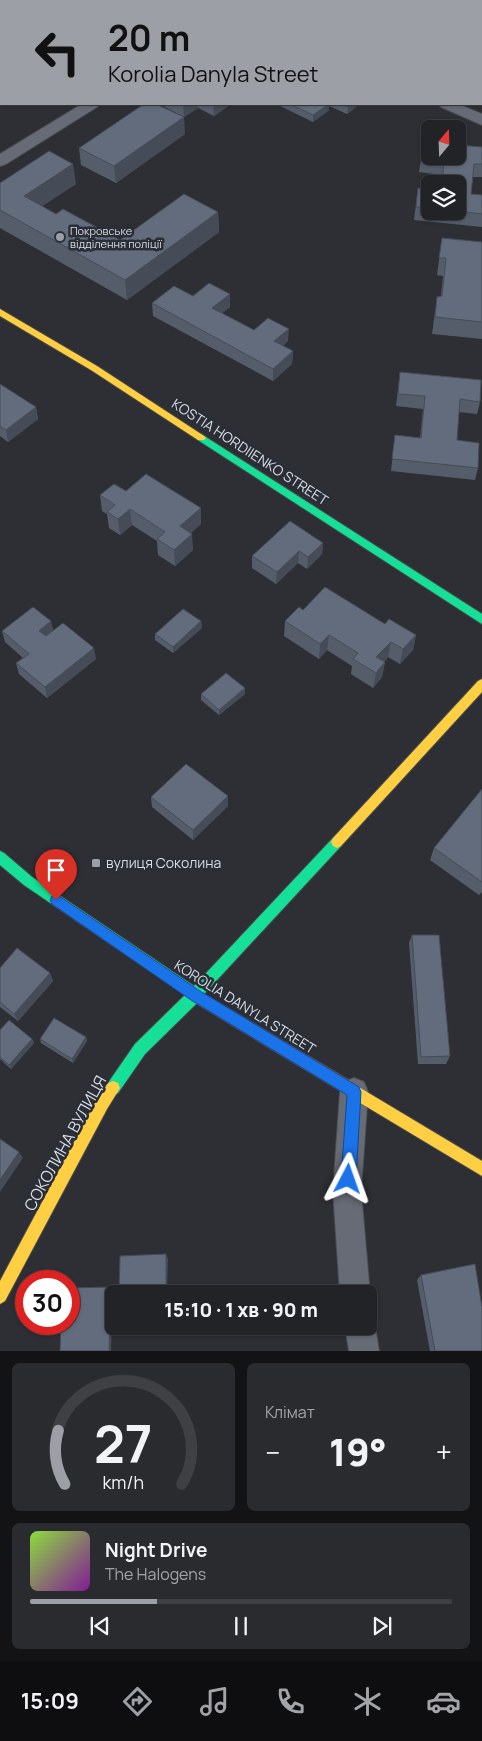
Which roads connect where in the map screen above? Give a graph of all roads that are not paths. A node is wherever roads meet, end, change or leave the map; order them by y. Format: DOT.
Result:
graph roads {
  1 [pos="90,105"];
  2 [pos="448,105"];
  3 [pos="482,120"];
  4 [pos="0,161"];
  5 [pos="0,312"];
  6 [pos="482,620"];
  7 [pos="482,684"];
  8 [pos="0,857"];
  9 [pos="195,995"];
  10 [pos="354,1092"];
  11 [pos="482,1169"];
  12 [pos="354,1285"];
  13 [pos="0,1296"];
  14 [pos="361,1335"];
  15 [pos="364,1351"];
  1 -- 4 [label="street"];
  2 -- 3 [label="street"];
  5 -- 6 [label="street, KOSTIA HORDIIENKO STREET"];
  7 -- 9 [label="street, СОКОЛИНА ВУЛИЦЯ"];
  8 -- 9 [label="street, KOROLIA DANYLA STREET"];
  9 -- 10 [label="street, KOROLIA DANYLA STREET"];
  9 -- 13 [label="street, СОКОЛИНА ВУЛИЦЯ"];
  10 -- 11 [label="street, KOROLIA DANYLA STREET"];
  10 -- 12 [label="street"];
  14 -- 15 [label="street"];
}
